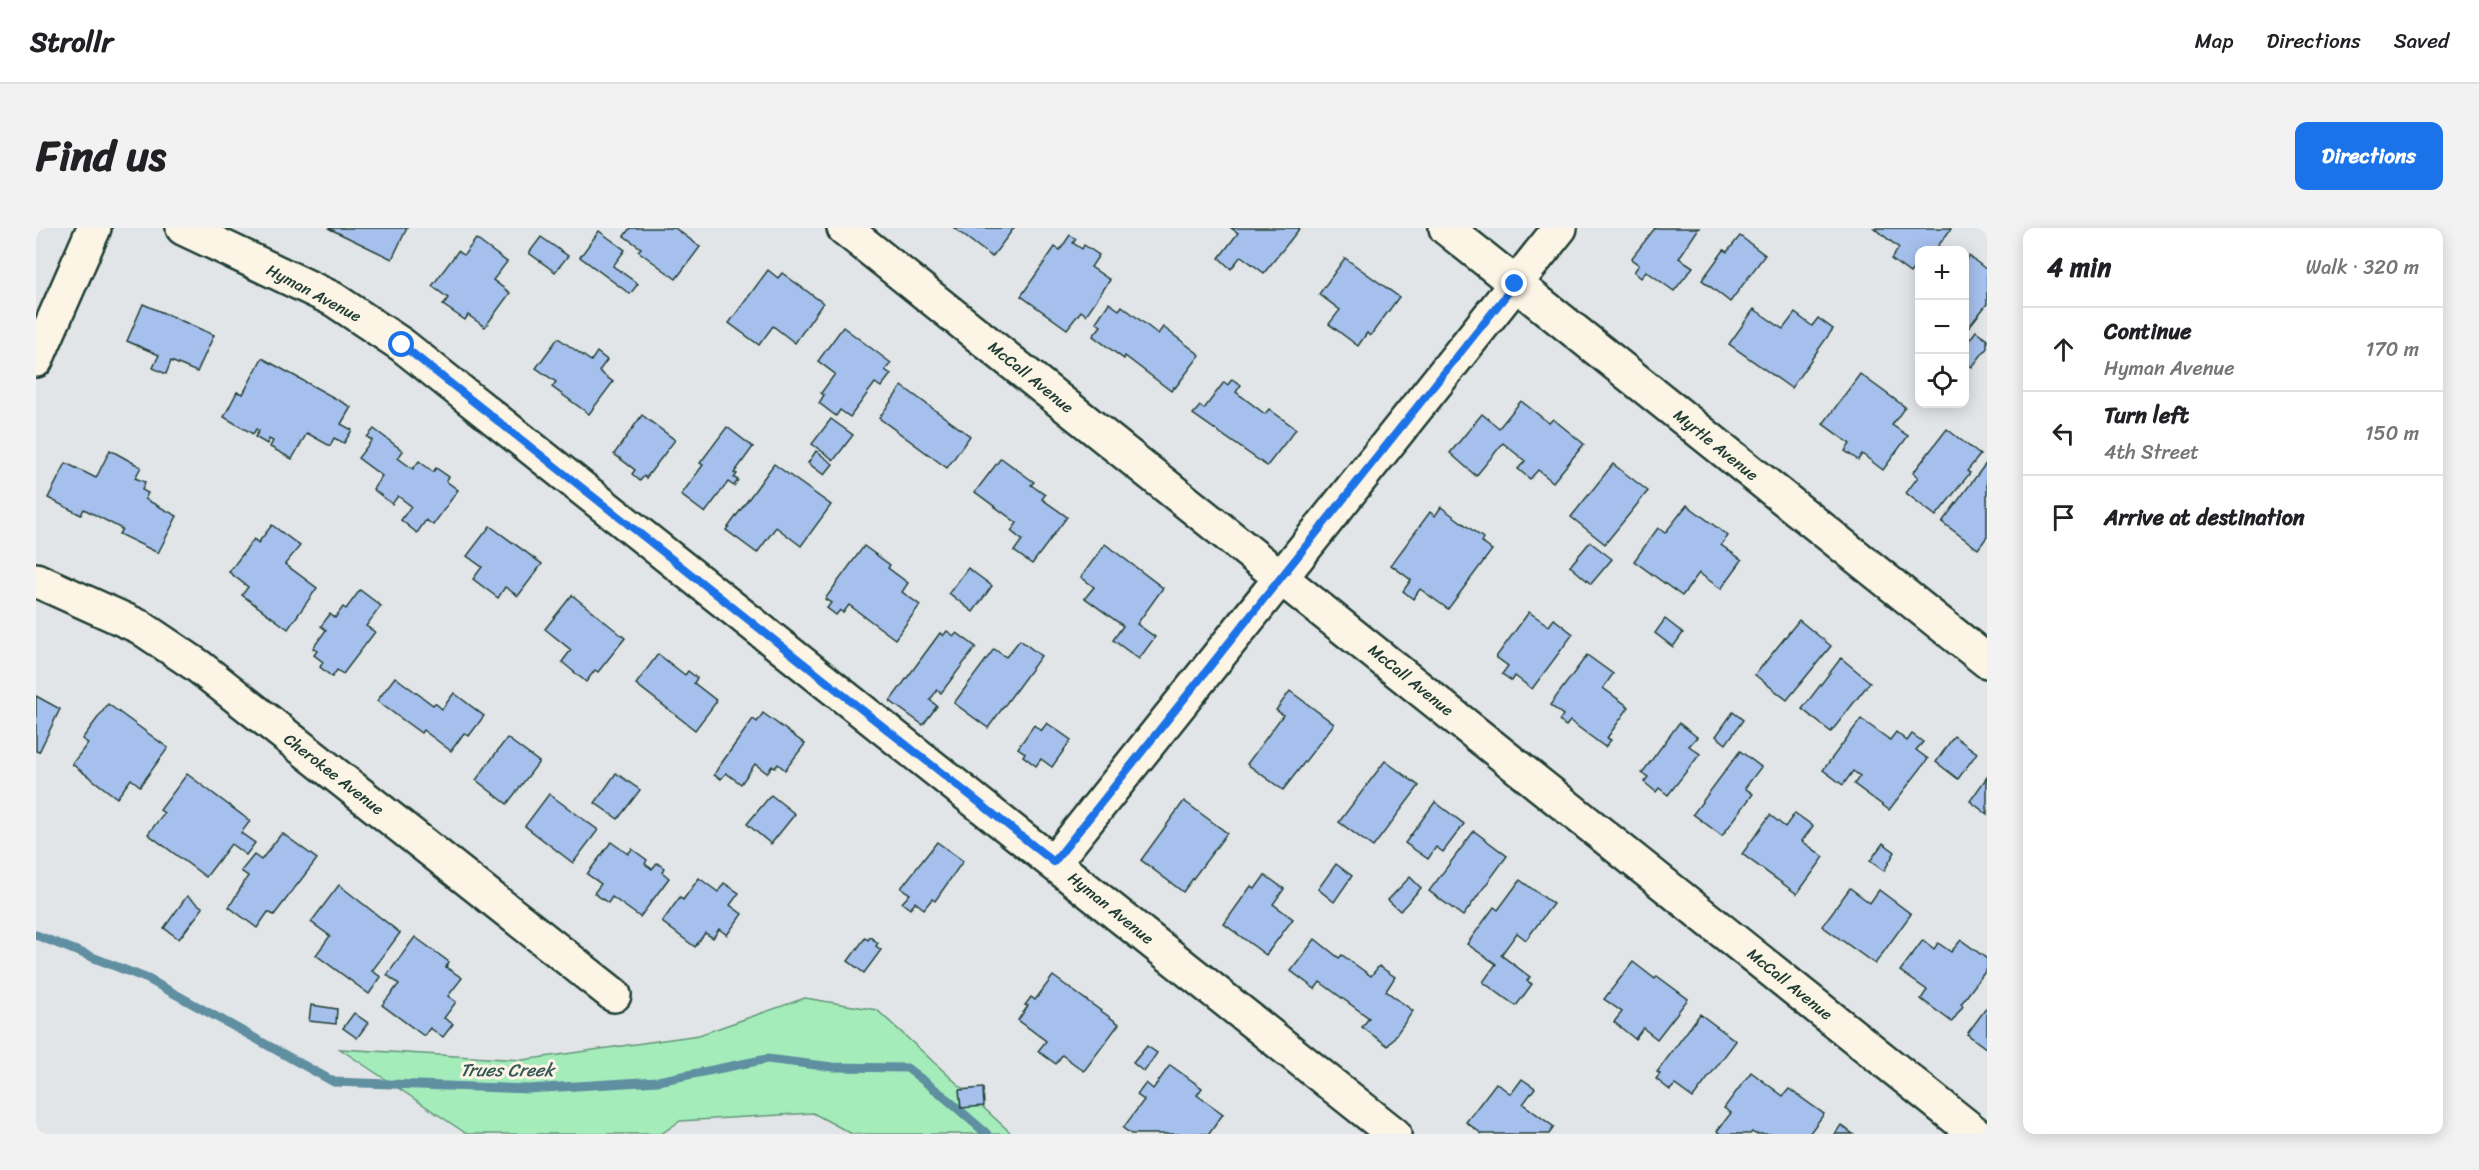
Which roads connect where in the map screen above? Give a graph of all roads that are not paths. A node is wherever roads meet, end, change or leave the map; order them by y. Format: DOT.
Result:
graph roads {
  1 [pos="94,228"];
  2 [pos="183,228"];
  3 [pos="844,228"];
  4 [pos="1446,228"];
  5 [pos="1560,228"];
  6 [pos="1515,284"];
  7 [pos="36,360"];
  8 [pos="1281,576"];
  9 [pos="36,580"];
  10 [pos="1987,661"];
  11 [pos="1054,862"];
  12 [pos="614,995"];
  13 [pos="1394,1134"];
  14 [pos="1976,1134"];
  1 -- 7 [label="street"];
  2 -- 11 [label="street, Hyman Avenue"];
  3 -- 8 [label="street, McCall Avenue"];
  4 -- 6 [label="street, Myrtle Avenue"];
  5 -- 6 [label="street"];
  6 -- 8 [label="street"];
  6 -- 10 [label="street, Myrtle Avenue"];
  8 -- 11 [label="street"];
  8 -- 14 [label="street, McCall Avenue"];
  9 -- 12 [label="street, Cherokee Avenue"];
  11 -- 13 [label="street, Hyman Avenue"];
}
